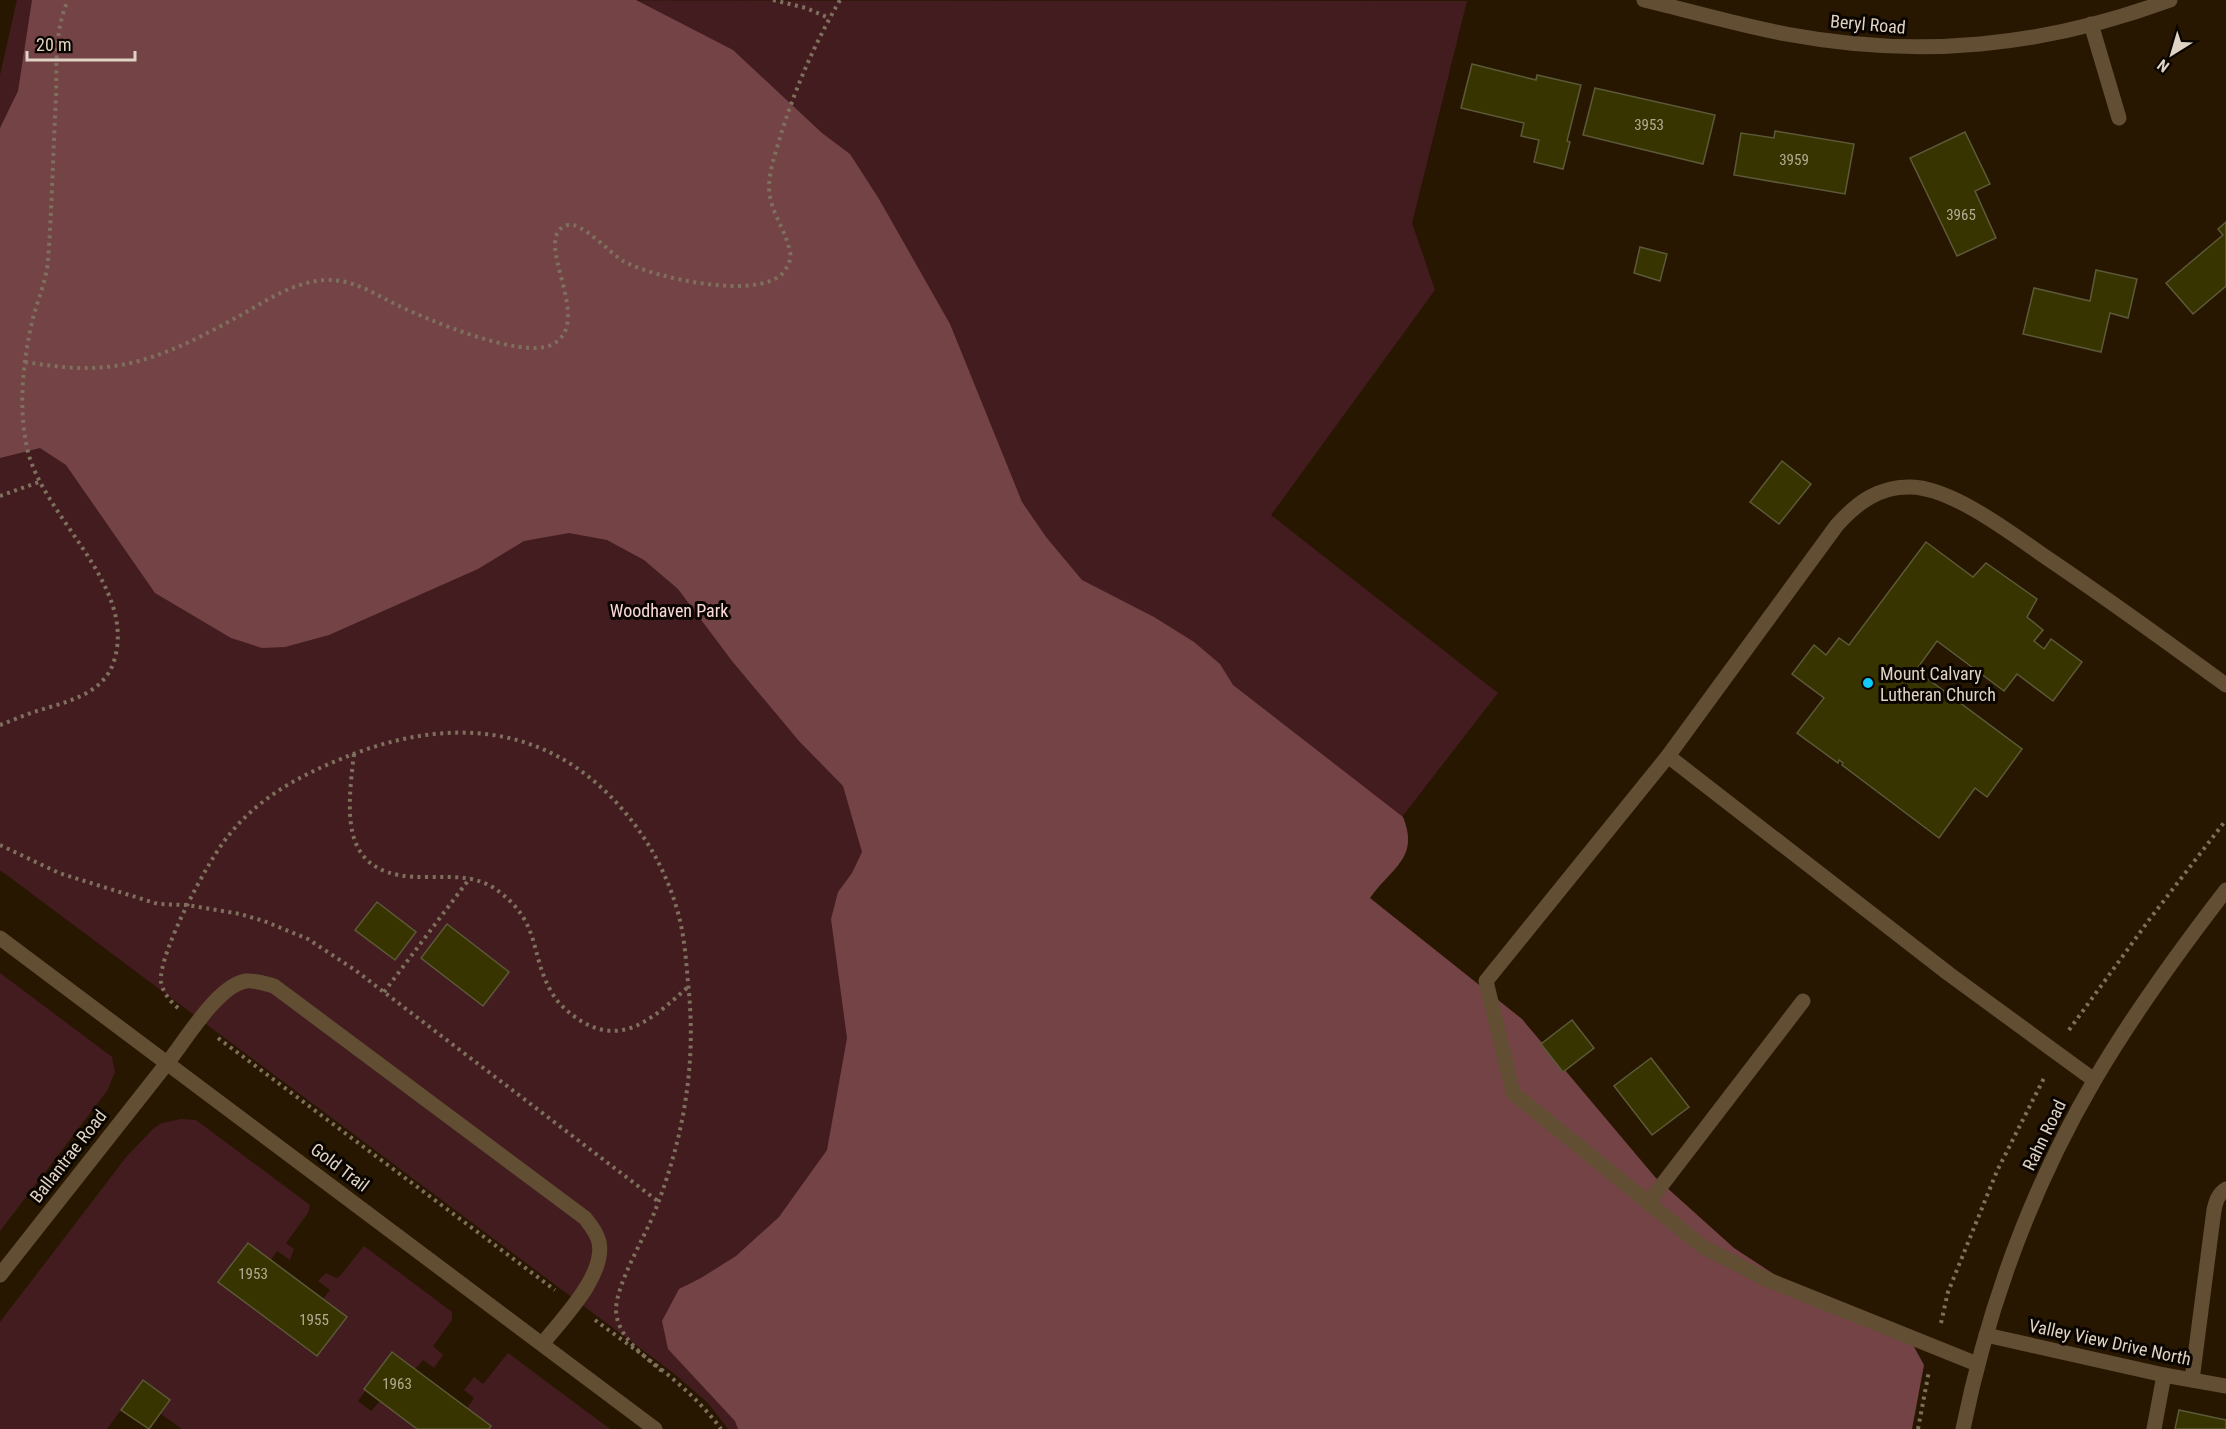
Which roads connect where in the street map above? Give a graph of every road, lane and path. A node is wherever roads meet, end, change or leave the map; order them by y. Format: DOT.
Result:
graph roads {
  1 [pos="68,0"];
  2 [pos="773,0"];
  3 [pos="840,0"];
  4 [pos="1644,0"];
  5 [pos="2170,0"];
  6 [pos="830,18"];
  7 [pos="2091,24"];
  8 [pos="2119,118"];
  9 [pos="25,362"];
  10 [pos="39,482"];
  11 [pos="0,496"];
  12 [pos="2226,685"];
  13 [pos="0,725"];
  14 [pos="354,754"];
  15 [pos="1668,756"];
  16 [pos="2226,820"];
  17 [pos="0,845"];
  18 [pos="470,878"];
  19 [pos="2226,890"];
  20 [pos="187,905"];
  21 [pos="0,938"];
  22 [pos="689,987"];
  23 [pos="384,992"];
  24 [pos="1803,1001"];
  25 [pos="198,1023"];
  26 [pos="2056,1052"];
  27 [pos="168,1062"];
  28 [pos="2094,1080"];
  29 [pos="2226,1189"];
  30 [pos="659,1202"];
  31 [pos="1648,1203"];
  32 [pos="0,1275"];
  33 [pos="574,1304"];
  34 [pos="1986,1335"];
  35 [pos="543,1343"];
  36 [pos="1935,1347"];
  37 [pos="1977,1364"];
  38 [pos="664,1373"];
  39 [pos="2164,1375"];
  40 [pos="2192,1380"];
  41 [pos="2226,1386"];
  42 [pos="655,1429"];
  43 [pos="721,1429"];
  44 [pos="1918,1429"];
  45 [pos="1963,1429"];
  46 [pos="2154,1429"];
  1 -- 9 [label="path"];
  2 -- 6 [label="path"];
  3 -- 6 [label="path"];
  4 -- 7 [label="street, Beryl Road"];
  5 -- 7 [label="street, Beryl Road"];
  6 -- 9 [label="path"];
  7 -- 8 [label="street"];
  9 -- 10 [label="path"];
  10 -- 11 [label="path"];
  10 -- 13 [label="path"];
  12 -- 15 [label="street"];
  14 -- 18 [label="path"];
  14 -- 20 [label="path"];
  14 -- 22 [label="path"];
  15 -- 26 [label="street"];
  15 -- 31 [label="street"];
  16 -- 26 [label="path"];
  17 -- 20 [label="path"];
  18 -- 22 [label="path"];
  18 -- 23 [label="path"];
  19 -- 28 [label="street, Rahn Road"];
  20 -- 23 [label="path"];
  20 -- 25 [label="path"];
  21 -- 27 [label="street, Gold Trail"];
  22 -- 30 [label="path"];
  23 -- 30 [label="path"];
  24 -- 31 [label="street"];
  25 -- 27 [label="street, Ballantrae Road"];
  25 -- 33 [label="path"];
  25 -- 33 [label="street, Ballantrae Road"];
  26 -- 28 [label="street"];
  26 -- 36 [label="path"];
  27 -- 32 [label="street, Ballantrae Road"];
  27 -- 35 [label="street, Gold Trail"];
  28 -- 34 [label="street, Rahn Road"];
  29 -- 40 [label="street"];
  30 -- 38 [label="path"];
  31 -- 36 [label="street"];
  33 -- 35 [label="street, Ballantrae Road"];
  33 -- 38 [label="path"];
  34 -- 37 [label="street, Rahn Road"];
  34 -- 39 [label="street, Valley View Drive North"];
  35 -- 42 [label="street, Gold Trail"];
  36 -- 37 [label="street"];
  36 -- 44 [label="path"];
  37 -- 45 [label="street, Rahn Road"];
  38 -- 43 [label="path"];
  39 -- 40 [label="street, Valley View Drive North"];
  39 -- 46 [label="street"];
  40 -- 41 [label="street, Valley View Drive North"];
}
